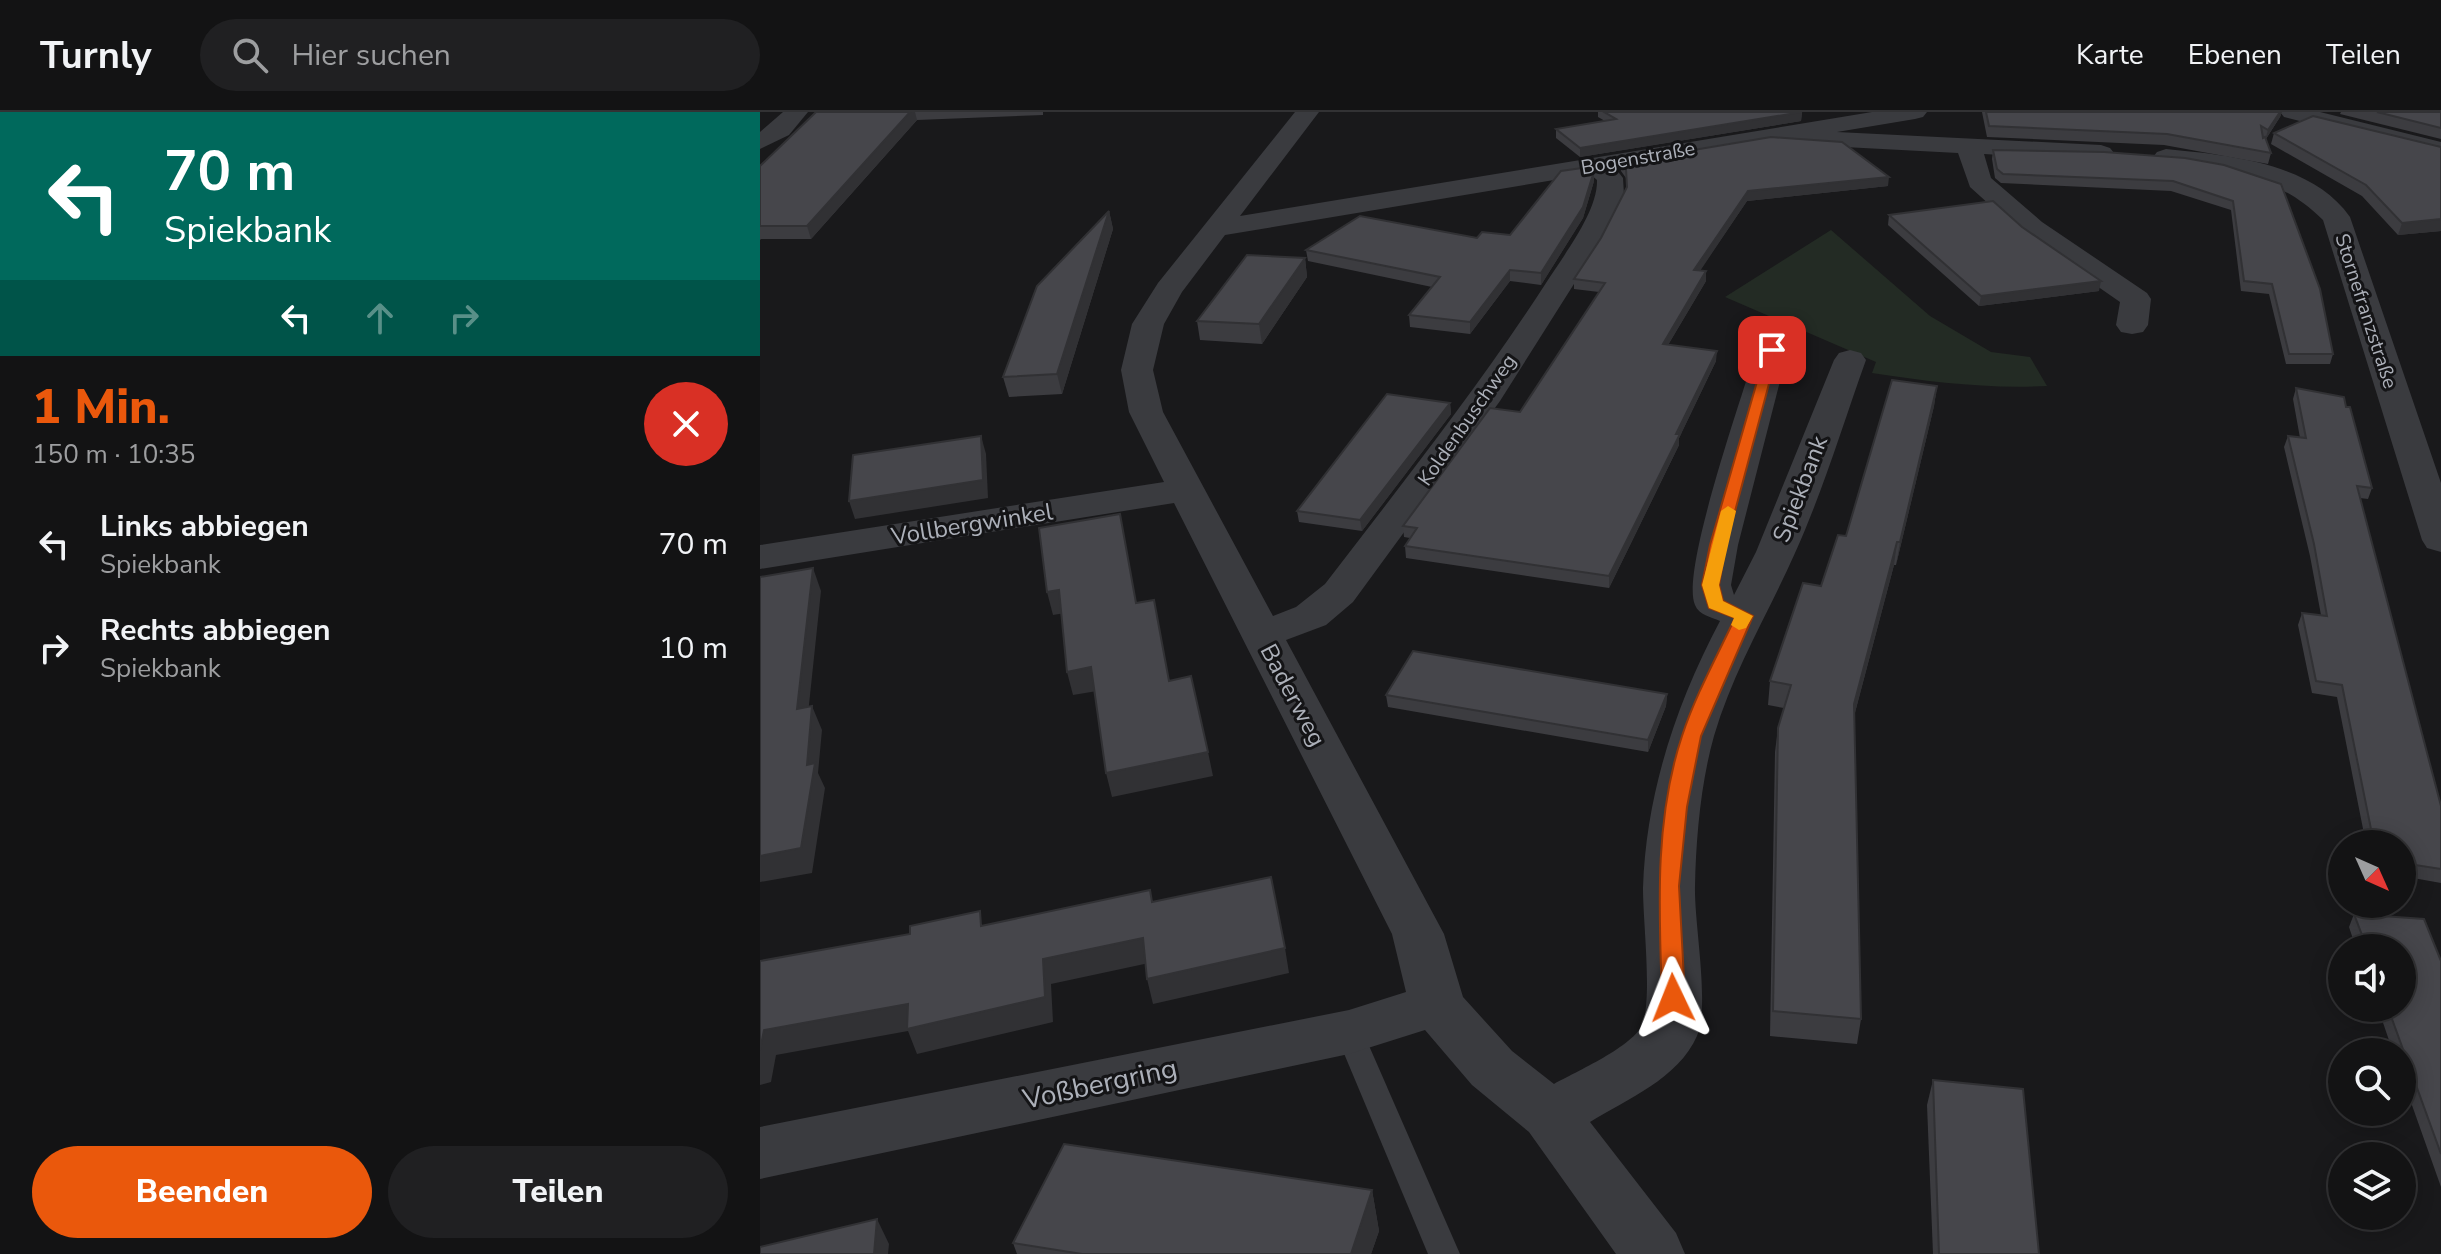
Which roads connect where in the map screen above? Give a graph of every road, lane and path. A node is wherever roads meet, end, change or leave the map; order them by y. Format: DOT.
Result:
graph roads {
  1 [pos="776,112"];
  2 [pos="796,112"];
  3 [pos="1307,112"];
  4 [pos="1915,112"];
  5 [pos="2292,112"];
  6 [pos="760,114"];
  7 [pos="1768,136"];
  8 [pos="760,142"];
  9 [pos="1969,148"];
  10 [pos="2441,150"];
  11 [pos="1595,165"];
  12 [pos="1218,228"];
  13 [pos="2132,325"];
  14 [pos="1772,350"];
  15 [pos="1850,360"];
  16 [pos="1184,490"];
  17 [pos="2441,540"];
  18 [pos="760,557"];
  19 [pos="1744,616"];
  20 [pos="1261,635"];
  21 [pos="1437,1004"];
  22 [pos="1349,1032"];
  23 [pos="1550,1115"];
  24 [pos="760,1153"];
  25 [pos="1444,1254"];
  26 [pos="1653,1254"];
  1 -- 6 [label="street"];
  2 -- 8 [label="street"];
  3 -- 12 [label="street, Baderweg"];
  4 -- 7 [label="street, Bogenstraße"];
  5 -- 10 [label="street"];
  7 -- 9 [label="street, Stornefranzstraße"];
  7 -- 11 [label="street, Bogenstraße"];
  9 -- 13 [label="street"];
  9 -- 17 [label="street, Stornefranzstraße"];
  11 -- 12 [label="street, Bogenstraße"];
  11 -- 20 [label="street, Koldenbuschweg"];
  12 -- 16 [label="street, Baderweg"];
  14 -- 19 [label="street"];
  15 -- 19 [label="street, Spiekbank"];
  16 -- 18 [label="street, Vollbergwinkel"];
  16 -- 20 [label="street, Baderweg"];
  19 -- 23 [label="street, Spiekbank"];
  20 -- 21 [label="street, Baderweg"];
  21 -- 22 [label="street, Voßbergring"];
  21 -- 23 [label="street, Baderweg"];
  22 -- 24 [label="street, Voßbergring"];
  22 -- 25 [label="lane"];
  23 -- 26 [label="street, Baderweg"];
}
